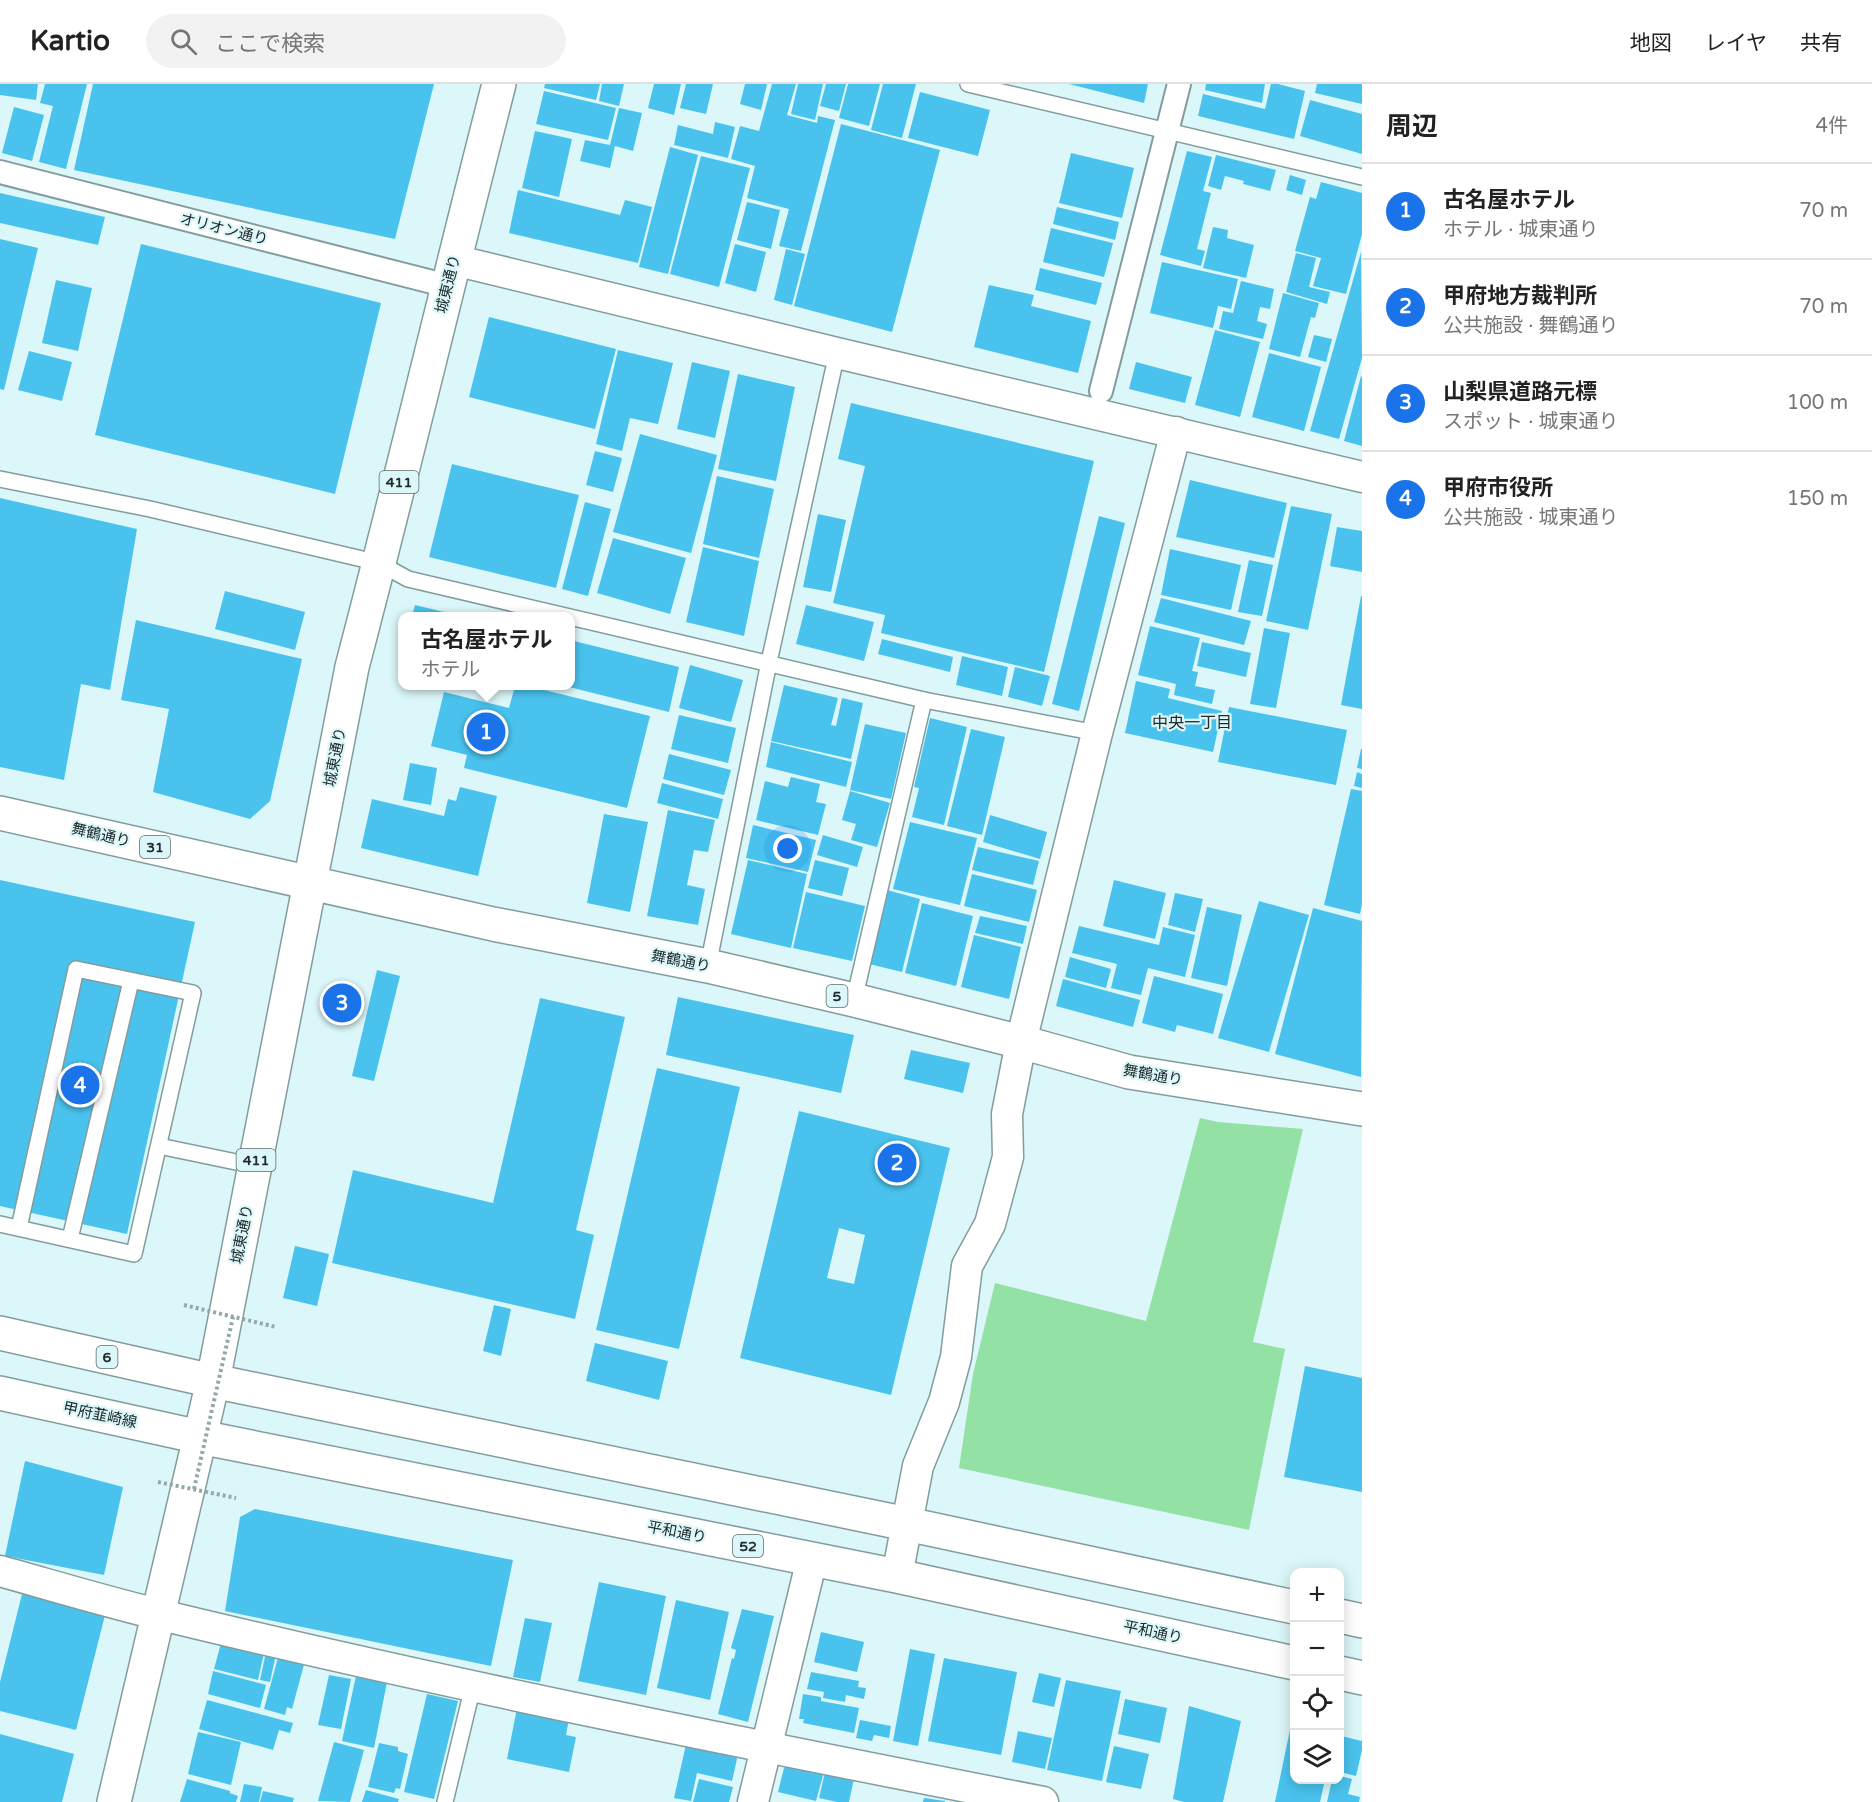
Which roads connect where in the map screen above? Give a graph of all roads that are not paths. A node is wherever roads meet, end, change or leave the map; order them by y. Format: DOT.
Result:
graph roads {
  1 [pos="499,84"];
  2 [pos="968,84"];
  3 [pos="1179,84"];
  4 [pos="1167,132"];
  5 [pos="0,172"];
  6 [pos="1362,177"];
  7 [pos="451,273"];
  8 [pos="837,353"];
  9 [pos="1101,391"];
  10 [pos="1176,432"];
  11 [pos="1362,477"];
  12 [pos="0,479"];
  13 [pos="380,563"];
  14 [pos="552,612"];
  15 [pos="575,617"];
  16 [pos="769,662"];
  17 [pos="924,700"];
  18 [pos="1097,733"];
  19 [pos="0,813"];
  20 [pos="310,883"];
  21 [pos="708,966"];
  22 [pos="131,981"];
  23 [pos="854,999"];
  24 [pos="1021,1041"];
  25 [pos="1362,1109"];
  26 [pos="159,1146"];
  27 [pos="255,1166"];
  28 [pos="0,1224"];
  29 [pos="19,1228"];
  30 [pos="70,1239"];
  31 [pos="0,1333"];
  32 [pos="213,1381"];
  33 [pos="0,1393"];
  34 [pos="200,1437"];
  35 [pos="907,1524"];
  36 [pos="812,1559"];
  37 [pos="0,1571"];
  38 [pos="897,1576"];
  39 [pos="1290,1605"];
  40 [pos="158,1614"];
  41 [pos="1344,1617"];
  42 [pos="1362,1621"];
  43 [pos="1290,1662"];
  44 [pos="1344,1674"];
  45 [pos="1362,1678"];
  46 [pos="473,1686"];
  47 [pos="767,1748"];
  48 [pos="114,1802"];
  49 [pos="445,1802"];
  50 [pos="753,1802"];
  51 [pos="1043,1802"];
  1 -- 7 [label="main road, 城東通り / 411"];
  2 -- 4 [label="lane"];
  3 -- 4 [label="street"];
  4 -- 6 [label="lane"];
  4 -- 9 [label="street"];
  5 -- 7 [label="street, オリオン通り"];
  7 -- 8 [label="street"];
  7 -- 13 [label="main road, 城東通り / 411"];
  8 -- 10 [label="street"];
  8 -- 16 [label="lane"];
  10 -- 11 [label="street"];
  10 -- 18 [label="street"];
  12 -- 13 [label="lane"];
  13 -- 14 [label="lane"];
  13 -- 20 [label="main road, 城東通り / 411"];
  15 -- 16 [label="lane"];
  16 -- 17 [label="lane"];
  16 -- 21 [label="lane"];
  17 -- 18 [label="lane"];
  17 -- 23 [label="lane"];
  18 -- 24 [label="street"];
  19 -- 20 [label="main road, 舞鶴通り / 31"];
  20 -- 21 [label="main road, 舞鶴通り / 5"];
  20 -- 27 [label="main road, 城東通り / 411"];
  21 -- 23 [label="main road, 舞鶴通り / 5"];
  22 -- 26 [label="lane"];
  22 -- 29 [label="lane"];
  22 -- 30 [label="lane"];
  23 -- 24 [label="main road, 舞鶴通り / 5"];
  24 -- 25 [label="main road, 舞鶴通り / 5"];
  24 -- 35 [label="street"];
  26 -- 27 [label="lane"];
  26 -- 30 [label="lane"];
  27 -- 32 [label="main road, 城東通り / 411"];
  28 -- 29 [label="lane"];
  29 -- 30 [label="lane"];
  31 -- 32 [label="main road, 6"];
  32 -- 34 [label="main road, 城東通り / 411"];
  32 -- 35 [label="main road"];
  33 -- 34 [label="main road, 甲府韮崎線"];
  34 -- 36 [label="main road, 平和通り / 52"];
  34 -- 40 [label="main road, 城東通り"];
  35 -- 38 [label="street"];
  35 -- 39 [label="main road"];
  36 -- 38 [label="main road, 平和通り / 52"];
  36 -- 47 [label="street"];
  37 -- 40 [label="street"];
  38 -- 43 [label="main road, 平和通り / 52"];
  40 -- 46 [label="street"];
  40 -- 48 [label="main road, 城東通り"];
  41 -- 42 [label="main road"];
  44 -- 45 [label="main road"];
  46 -- 47 [label="street"];
  46 -- 49 [label="lane"];
  47 -- 50 [label="street"];
  47 -- 51 [label="street"];
}
